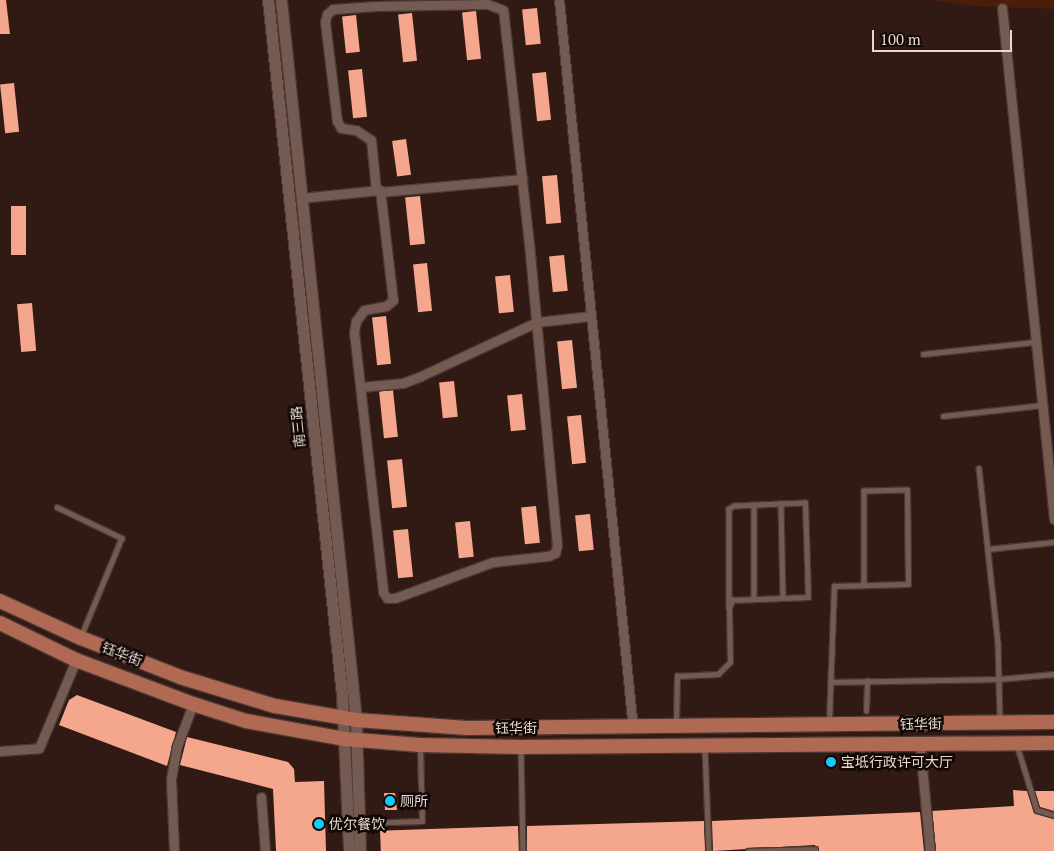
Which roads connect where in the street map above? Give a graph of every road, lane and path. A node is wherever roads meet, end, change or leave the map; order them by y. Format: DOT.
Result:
graph roads {
  1 [pos="268,0"];
  2 [pos="281,0"];
  3 [pos="559,0"];
  4 [pos="1002,8"];
  5 [pos="522,179"];
  6 [pos="378,191"];
  7 [pos="301,198"];
  8 [pos="591,316"];
  9 [pos="537,322"];
  10 [pos="1036,342"];
  11 [pos="923,354"];
  12 [pos="361,387"];
  13 [pos="1042,405"];
  14 [pos="943,416"];
  15 [pos="979,468"];
  16 [pos="781,503"];
  17 [pos="754,505"];
  18 [pos="57,507"];
  19 [pos="1054,519"];
  20 [pos="1054,542"];
  21 [pos="988,549"];
  22 [pos="864,585"];
  23 [pos="754,598"];
  24 [pos="783,598"];
  25 [pos="0,601"];
  26 [pos="729,608"];
  27 [pos="0,623"];
  28 [pos="81,638"];
  29 [pos="76,660"];
  30 [pos="1054,674"];
  31 [pos="999,679"];
  32 [pos="867,681"];
  33 [pos="830,682"];
  34 [pos="193,704"];
  35 [pos="866,711"];
  36 [pos="350,719"];
  37 [pos="1054,722"];
  38 [pos="1000,723"];
  39 [pos="829,725"];
  40 [pos="676,727"];
  41 [pos="633,728"];
  42 [pos="351,739"];
  43 [pos="1017,743"];
  44 [pos="1054,743"];
  45 [pos="420,745"];
  46 [pos="920,746"];
  47 [pos="521,747"];
  48 [pos="705,748"];
  49 [pos="0,751"];
  50 [pos="261,797"];
  51 [pos="1054,815"];
  52 [pos="359,823"];
  53 [pos="815,849"];
  54 [pos="174,851"];
  55 [pos="265,851"];
  56 [pos="349,851"];
  57 [pos="360,851"];
  58 [pos="523,851"];
  59 [pos="709,851"];
  60 [pos="748,851"];
  61 [pos="777,851"];
  62 [pos="930,851"];
  1 -- 36 [label="street, 南三路"];
  2 -- 7 [label="street, 南三路"];
  3 -- 8 [label="street"];
  4 -- 10 [label="street"];
  5 -- 6 [label="street"];
  5 -- 6 [label="street"];
  5 -- 9 [label="street"];
  6 -- 7 [label="street"];
  6 -- 12 [label="street"];
  7 -- 36 [label="street, 南三路"];
  8 -- 9 [label="street"];
  8 -- 41 [label="street"];
  9 -- 12 [label="street"];
  9 -- 12 [label="street"];
  10 -- 11 [label="lane"];
  10 -- 13 [label="street"];
  13 -- 14 [label="lane"];
  13 -- 19 [label="street"];
  15 -- 21 [label="lane"];
  16 -- 17 [label="lane"];
  16 -- 24 [label="lane"];
  16 -- 24 [label="lane"];
  17 -- 23 [label="lane"];
  17 -- 26 [label="lane"];
  18 -- 28 [label="lane"];
  20 -- 21 [label="lane"];
  21 -- 31 [label="lane"];
  22 -- 22 [label="lane"];
  22 -- 33 [label="lane"];
  23 -- 24 [label="lane"];
  23 -- 26 [label="lane"];
  25 -- 28 [label="main road, 钰华街"];
  26 -- 40 [label="lane"];
  27 -- 29 [label="main road, 钰华街"];
  28 -- 36 [label="main road, 钰华街"];
  29 -- 34 [label="main road, 钰华街"];
  29 -- 49 [label="street"];
  30 -- 31 [label="lane"];
  31 -- 32 [label="lane"];
  31 -- 38 [label="lane"];
  32 -- 33 [label="lane"];
  32 -- 35 [label="lane"];
  33 -- 39 [label="lane"];
  34 -- 42 [label="main road, 钰华街"];
  34 -- 54 [label="street"];
  36 -- 41 [label="main road, 钰华街"];
  36 -- 42 [label="street, 南三路"];
  37 -- 38 [label="main road, 钰华街"];
  38 -- 39 [label="main road, 钰华街"];
  39 -- 40 [label="main road, 钰华街"];
  40 -- 41 [label="main road, 钰华街"];
  42 -- 45 [label="main road, 钰华街"];
  42 -- 52 [label="street, 南三路"];
  42 -- 56 [label="street, 南三路"];
  43 -- 44 [label="main road, 钰华街"];
  43 -- 46 [label="main road, 钰华街"];
  43 -- 51 [label="lane"];
  45 -- 47 [label="main road, 钰华街"];
  45 -- 52 [label="lane"];
  46 -- 48 [label="main road, 钰华街"];
  46 -- 62 [label="street"];
  47 -- 48 [label="main road, 钰华街"];
  47 -- 58 [label="lane"];
  48 -- 59 [label="lane"];
  50 -- 55 [label="street"];
  52 -- 57 [label="street, 南三路"];
  53 -- 61 [label="lane"];
  60 -- 61 [label="lane"];
}
